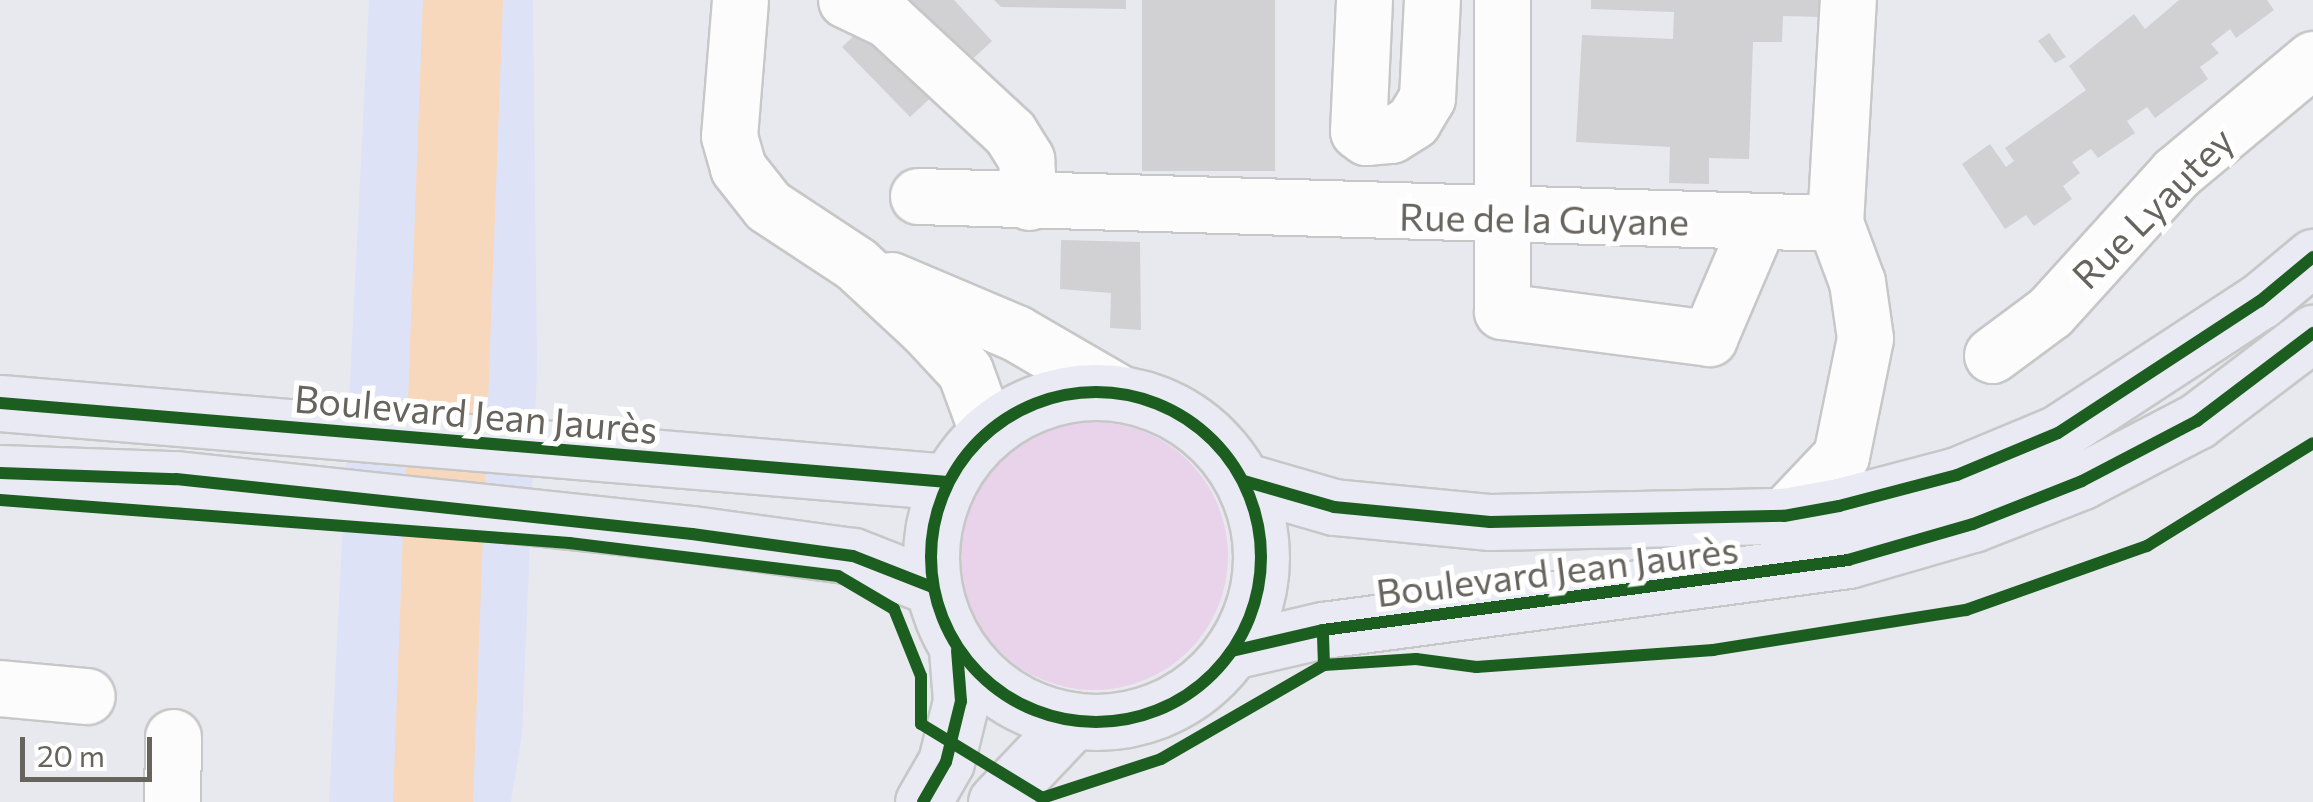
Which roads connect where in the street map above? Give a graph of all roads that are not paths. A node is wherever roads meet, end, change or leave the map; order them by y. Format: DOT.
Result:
graph roads {
  1 [pos="740,0"];
  2 [pos="846,0"];
  3 [pos="1364,0"];
  4 [pos="1432,0"];
  5 [pos="1502,0"];
  6 [pos="1848,0"];
  7 [pos="2313,59"];
  8 [pos="918,196"];
  9 [pos="1029,202"];
  10 [pos="1501,218"];
  11 [pos="1758,223"];
  12 [pos="1836,224"];
  13 [pos="2313,257"];
  14 [pos="856,264"];
  15 [pos="2313,332"];
  16 [pos="1992,355"];
  17 [pos="1119,393"];
  18 [pos="0,402"];
  19 [pos="987,432"];
  20 [pos="0,473"];
  21 [pos="1244,481"];
  22 [pos="948,482"];
  23 [pos="1784,516"];
  24 [pos="932,587"];
  25 [pos="958,650"];
  26 [pos="1232,651"];
  27 [pos="0,688"];
  28 [pos="87,696"];
  29 [pos="1073,721"];
  30 [pos="173,736"];
  31 [pos="1004,791"];
  32 [pos="172,802"];
  33 [pos="924,802"];
  1 -- 14 [label="street"];
  2 -- 9 [label="street"];
  3 -- 4 [label="street"];
  5 -- 10 [label="street"];
  6 -- 12 [label="street"];
  7 -- 16 [label="street, Rue Lyautey"];
  8 -- 9 [label="street, Rue de la Guyane"];
  9 -- 10 [label="street, Rue de la Guyane"];
  10 -- 11 [label="street, Rue de la Guyane"];
  10 -- 11 [label="street"];
  11 -- 12 [label="street, Rue de la Guyane"];
  12 -- 23 [label="street"];
  13 -- 23 [label="main road, Boulevard Jean Jaurès"];
  14 -- 17 [label="street"];
  14 -- 19 [label="street"];
  15 -- 26 [label="main road, Boulevard Jean Jaurès"];
  17 -- 19 [label="main road"];
  17 -- 21 [label="main road"];
  18 -- 22 [label="main road, Boulevard Jean Jaurès"];
  19 -- 22 [label="main road"];
  20 -- 24 [label="main road"];
  21 -- 23 [label="main road, Boulevard Jean Jaurès"];
  21 -- 26 [label="main road"];
  22 -- 24 [label="main road"];
  24 -- 25 [label="main road"];
  25 -- 29 [label="main road"];
  25 -- 33 [label="main road"];
  26 -- 29 [label="main road"];
  27 -- 28 [label="street"];
  29 -- 31 [label="main road"];
  30 -- 32 [label="street"];
}
